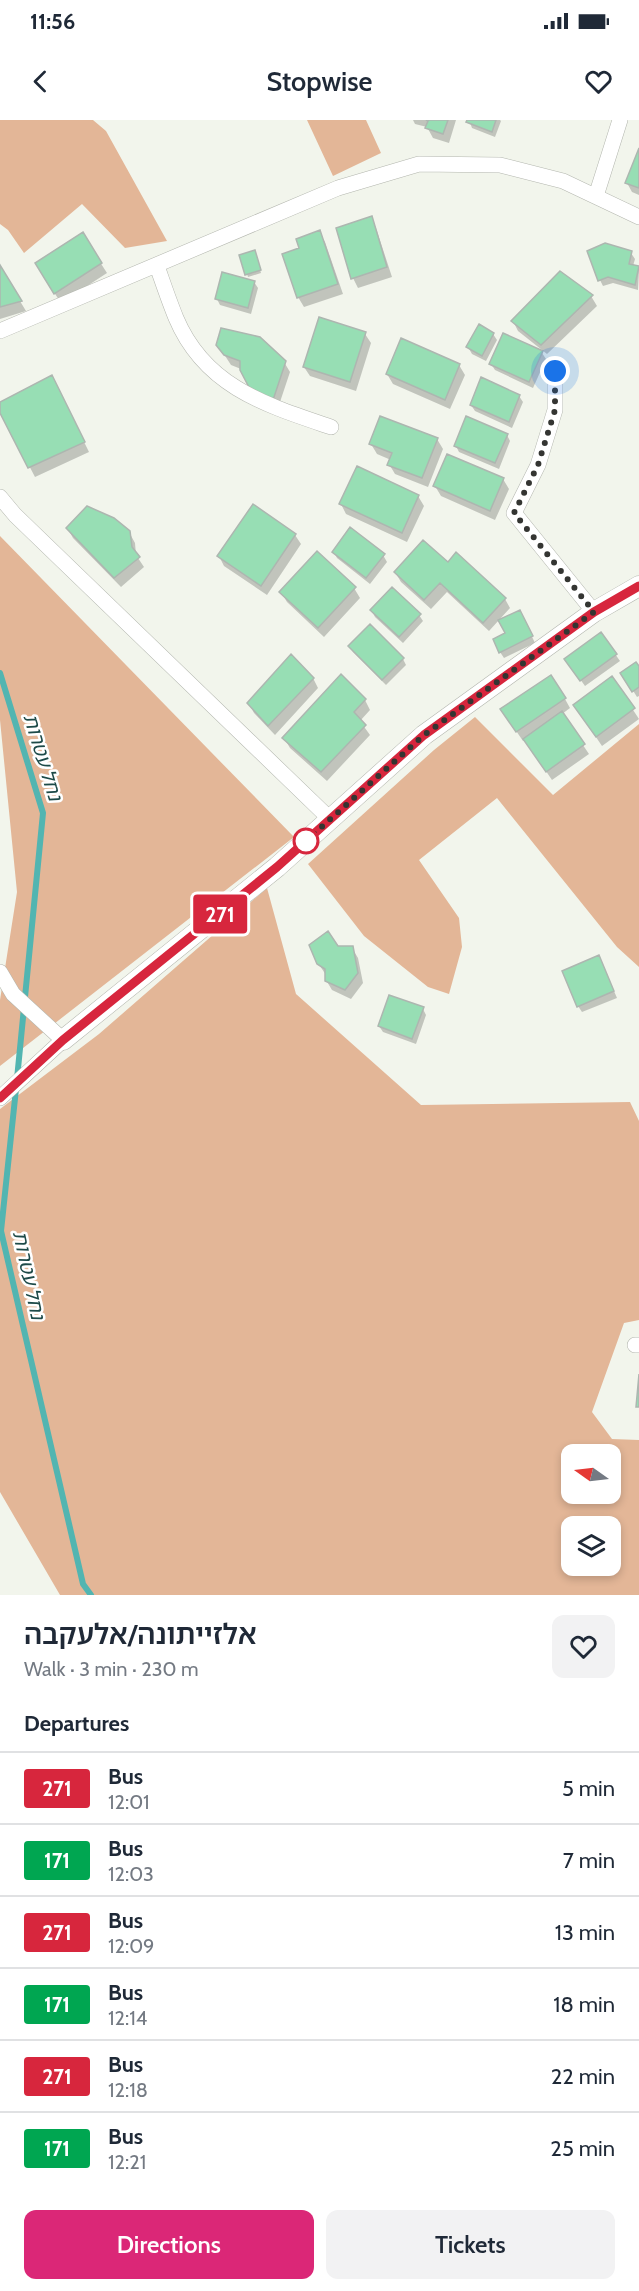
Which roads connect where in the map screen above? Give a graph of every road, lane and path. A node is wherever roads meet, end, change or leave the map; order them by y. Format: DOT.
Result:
graph roads {
  1 [pos="620,120"];
  2 [pos="596,196"];
  3 [pos="639,217"];
  4 [pos="157,266"];
  5 [pos="0,331"];
  6 [pos="555,371"];
  7 [pos="331,427"];
  8 [pos="0,497"];
  9 [pos="639,585"];
  10 [pos="594,612"];
  11 [pos="330,819"];
  12 [pos="0,972"];
  13 [pos="63,1040"];
  14 [pos="0,1098"];
  1 -- 2 [label="street"];
  2 -- 3 [label="street"];
  2 -- 4 [label="street"];
  4 -- 5 [label="street"];
  4 -- 7 [label="street"];
  6 -- 10 [label="street"];
  8 -- 11 [label="street"];
  9 -- 10 [label="street"];
  10 -- 11 [label="street"];
  11 -- 13 [label="street"];
  12 -- 13 [label="street"];
  13 -- 14 [label="street"];
}
